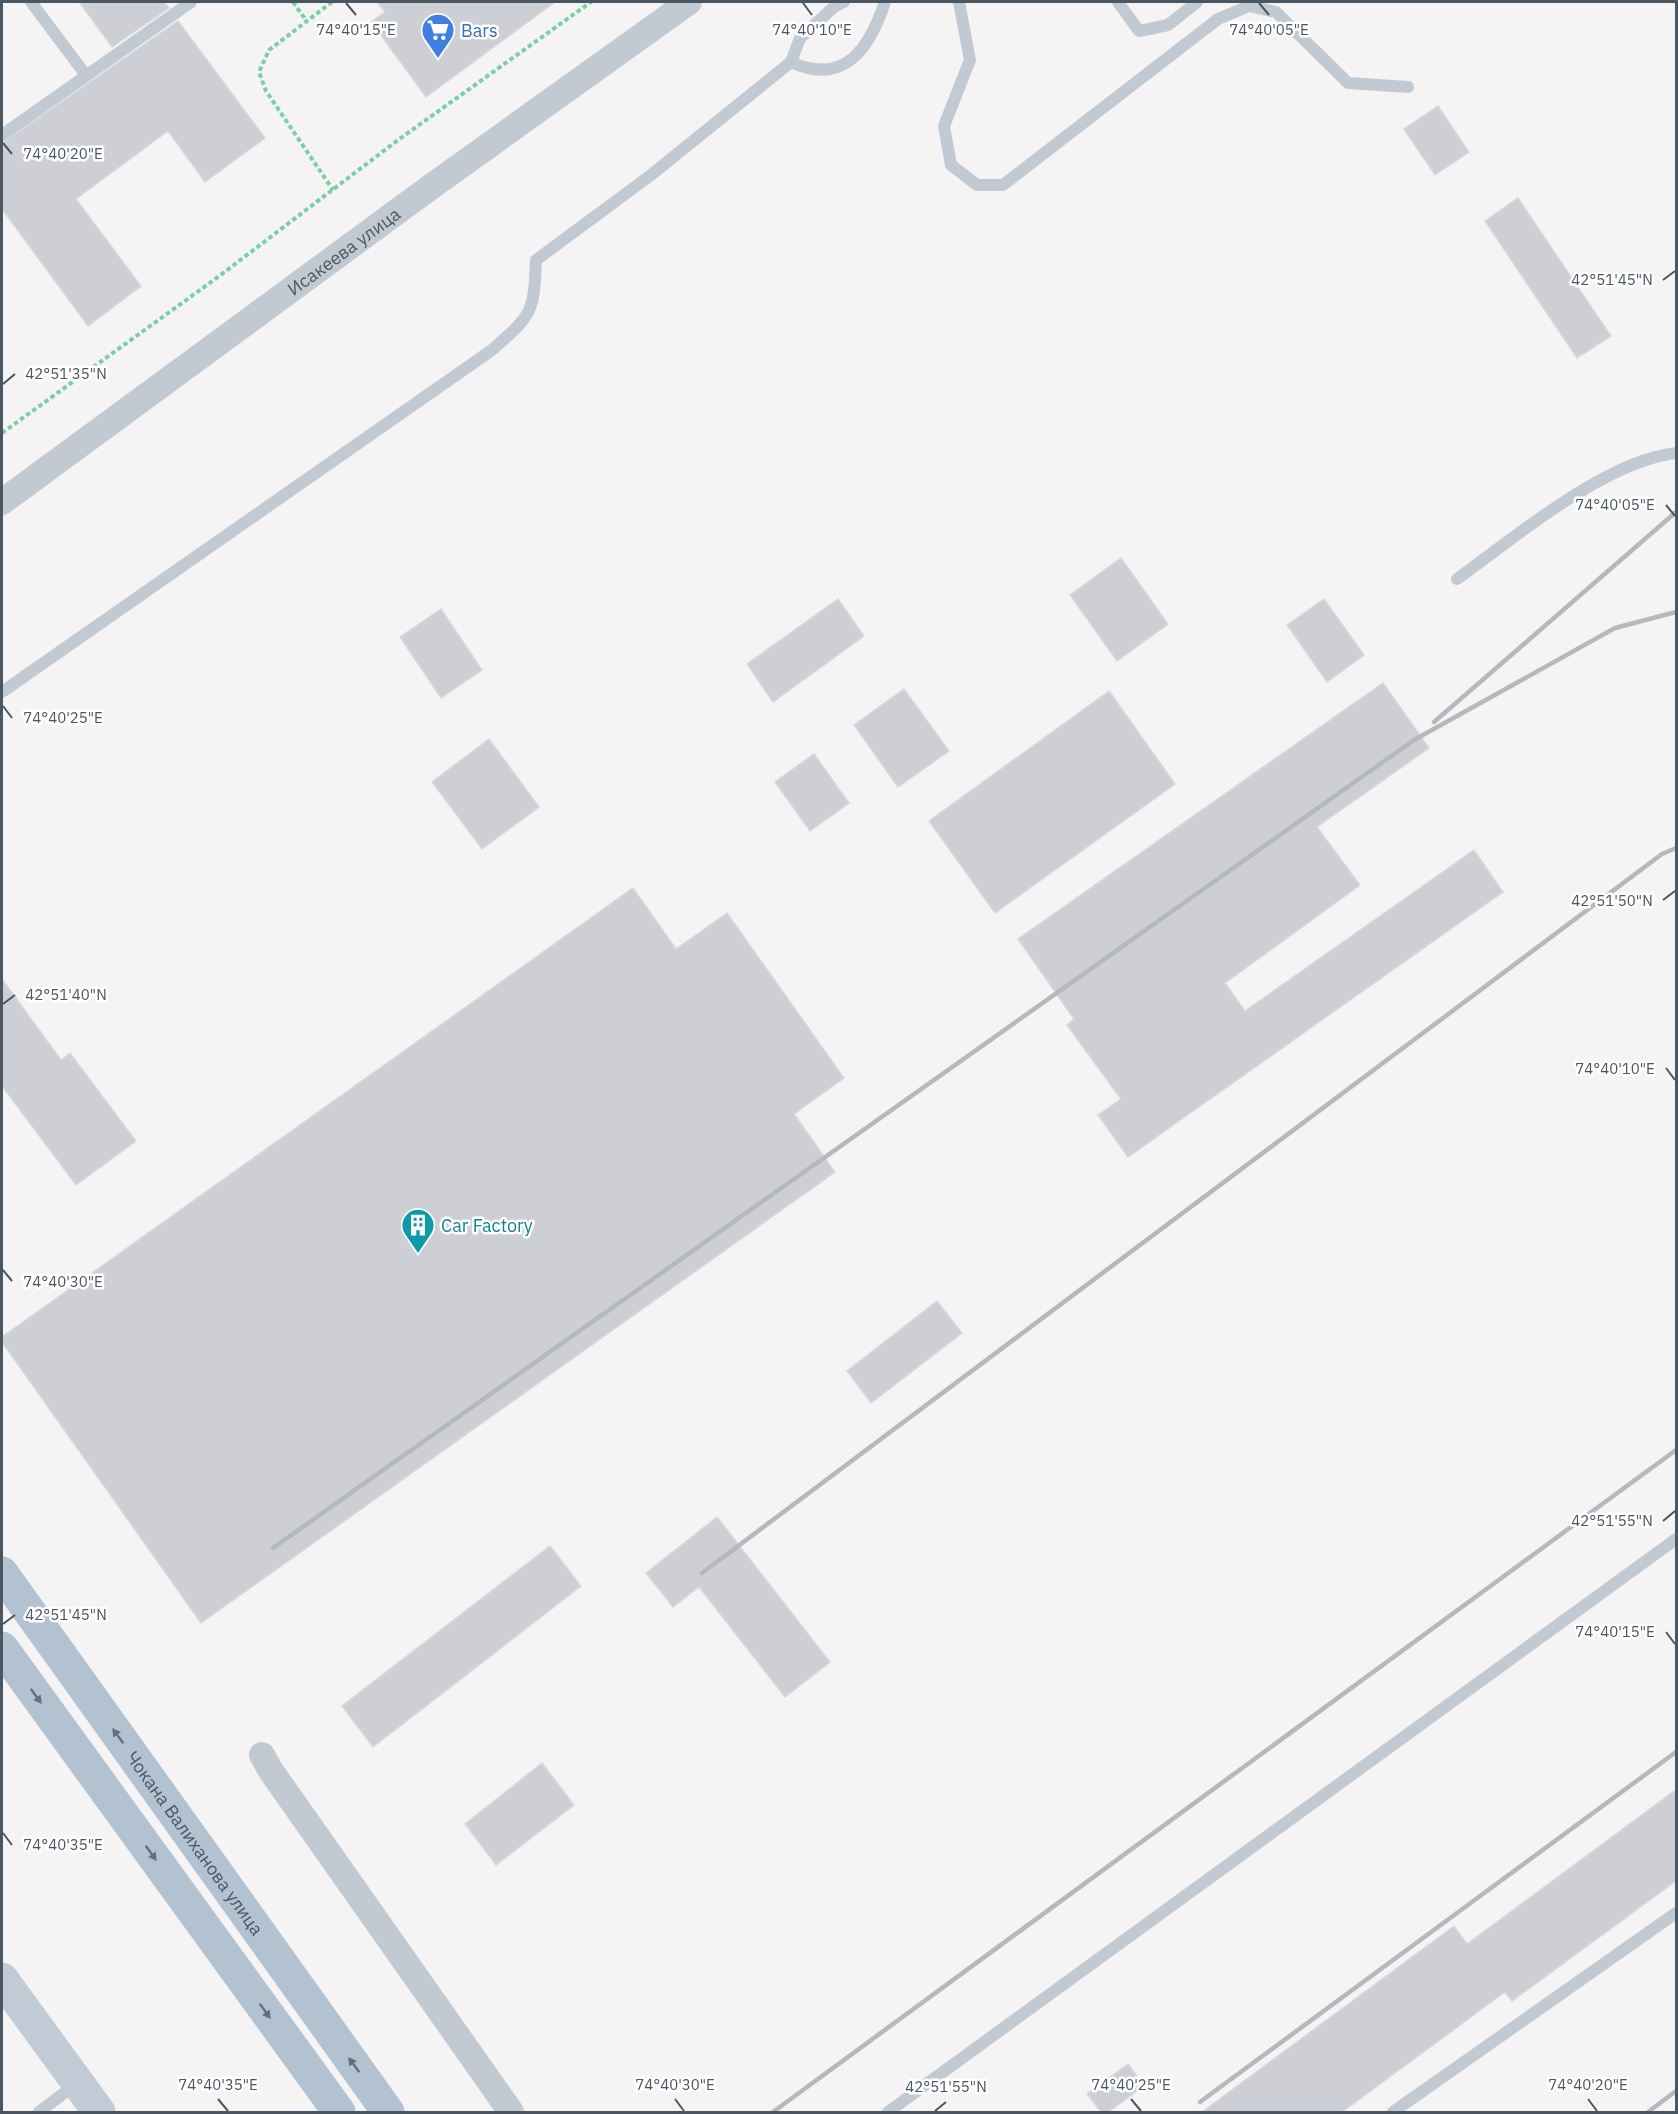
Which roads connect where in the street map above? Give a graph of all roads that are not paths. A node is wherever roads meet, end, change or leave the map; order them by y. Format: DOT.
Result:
graph roads {
  1 [pos="31,2"];
  2 [pos="191,2"];
  3 [pos="689,2"];
  4 [pos="844,2"];
  5 [pos="885,2"];
  6 [pos="959,2"];
  7 [pos="1118,2"];
  8 [pos="1197,2"];
  9 [pos="791,62"];
  10 [pos="85,74"];
  11 [pos="1408,87"];
  12 [pos="2,135"];
  13 [pos="1677,453"];
  14 [pos="2,502"];
  15 [pos="1457,579"];
  16 [pos="2,692"];
  17 [pos="1677,1539"];
  18 [pos="2,1573"];
  19 [pos="2,1648"];
  20 [pos="262,1755"];
  21 [pos="1677,1912"];
  22 [pos="2,1980"];
  23 [pos="77,2083"];
  24 [pos="39,2112"];
  25 [pos="99,2112"];
  26 [pos="339,2112"];
  27 [pos="388,2112"];
  28 [pos="512,2112"];
  29 [pos="888,2112"];
  30 [pos="1393,2112"];
  1 -- 10 [label="lane"];
  2 -- 10 [label="lane"];
  3 -- 14 [label="street, Исакеева улица"];
  4 -- 9 [label="lane"];
  5 -- 9 [label="lane"];
  6 -- 11 [label="lane"];
  7 -- 8 [label="lane"];
  9 -- 16 [label="lane"];
  10 -- 12 [label="lane"];
  13 -- 15 [label="lane"];
  17 -- 29 [label="lane"];
  27 -- 18 [label="main road, Чокана Валиханова улица, one-way"];
  19 -- 26 [label="main road, one-way"];
  20 -- 28 [label="street"];
  21 -- 30 [label="lane"];
  22 -- 23 [label="street"];
  23 -- 24 [label="lane"];
  23 -- 25 [label="street"];
}
